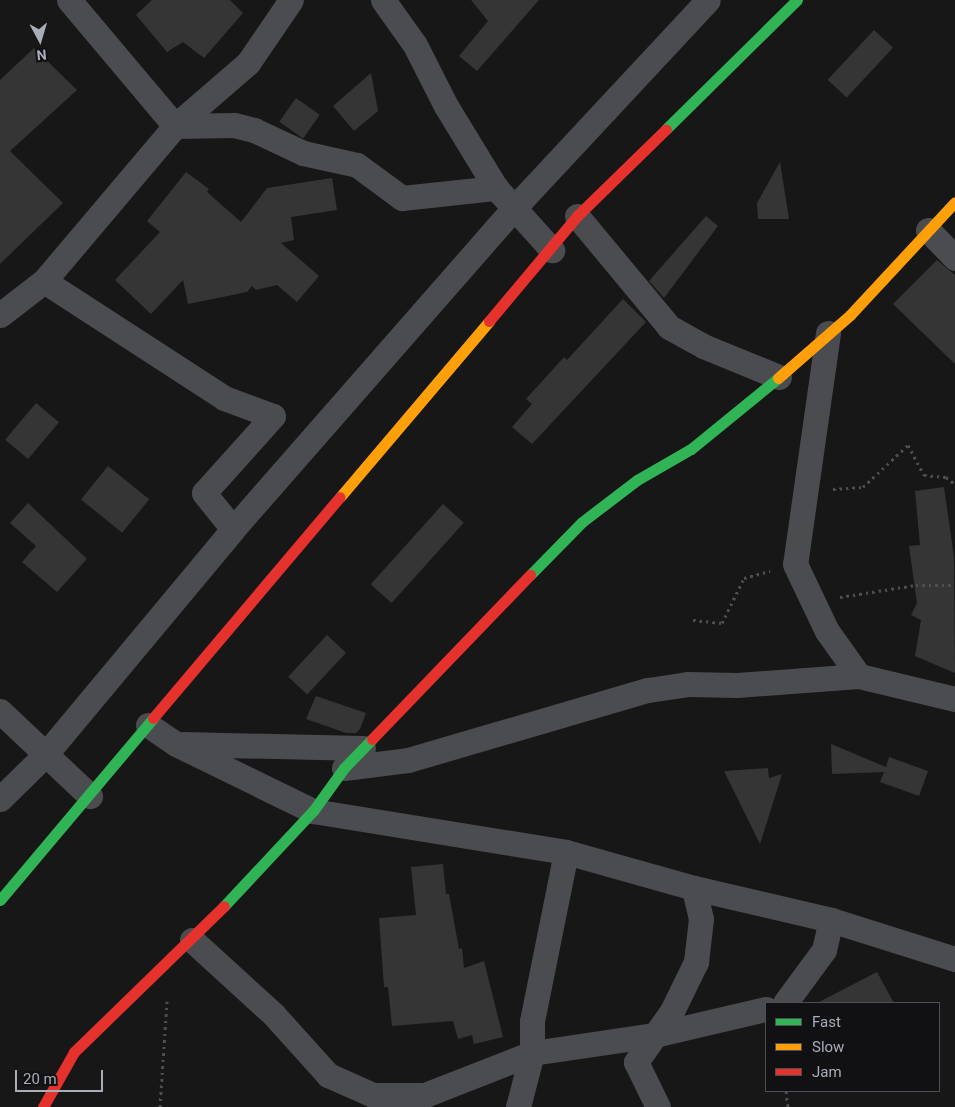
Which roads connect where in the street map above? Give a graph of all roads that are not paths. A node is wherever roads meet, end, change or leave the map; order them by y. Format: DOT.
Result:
graph roads {
  1 [pos="69,0"];
  2 [pos="291,0"];
  3 [pos="383,0"];
  4 [pos="708,0"];
  5 [pos="797,0"];
  6 [pos="175,126"];
  7 [pos="496,188"];
  8 [pos="955,202"];
  9 [pos="514,208"];
  10 [pos="577,216"];
  11 [pos="928,230"];
  12 [pos="552,250"];
  13 [pos="955,258"];
  14 [pos="44,281"];
  15 [pos="0,315"];
  16 [pos="828,333"];
  17 [pos="779,377"];
  18 [pos="233,529"];
  19 [pos="859,676"];
  20 [pos="955,699"];
  21 [pos="0,711"];
  22 [pos="148,725"];
  23 [pos="176,744"];
  24 [pos="363,748"];
  25 [pos="45,755"];
  26 [pos="344,768"];
  27 [pos="90,796"];
  28 [pos="0,799"];
  29 [pos="313,811"];
  30 [pos="566,852"];
  31 [pos="694,888"];
  32 [pos="0,900"];
  33 [pos="832,920"];
  34 [pos="192,940"];
  35 [pos="955,958"];
  36 [pos="786,1002"];
  37 [pos="765,1009"];
  38 [pos="654,1035"];
  39 [pos="532,1053"];
  40 [pos="43,1107"];
  41 [pos="518,1107"];
  42 [pos="658,1107"];
  1 -- 6 [label="street"];
  2 -- 6 [label="street"];
  3 -- 7 [label="street"];
  4 -- 9 [label="street"];
  5 -- 10 [label="street"];
  6 -- 7 [label="street"];
  6 -- 14 [label="street"];
  7 -- 9 [label="street"];
  8 -- 11 [label="street"];
  9 -- 12 [label="street"];
  9 -- 18 [label="street"];
  10 -- 12 [label="street"];
  10 -- 17 [label="street"];
  11 -- 13 [label="street"];
  11 -- 16 [label="street"];
  12 -- 22 [label="street"];
  14 -- 15 [label="street"];
  14 -- 18 [label="street"];
  16 -- 17 [label="street"];
  16 -- 19 [label="street"];
  17 -- 24 [label="street"];
  18 -- 25 [label="street"];
  19 -- 20 [label="street"];
  19 -- 26 [label="street"];
  21 -- 25 [label="street"];
  22 -- 23 [label="street"];
  22 -- 27 [label="street"];
  23 -- 24 [label="street"];
  23 -- 29 [label="street"];
  24 -- 26 [label="street"];
  25 -- 27 [label="street"];
  25 -- 28 [label="street"];
  26 -- 29 [label="street"];
  27 -- 32 [label="street"];
  29 -- 30 [label="street"];
  29 -- 34 [label="street"];
  30 -- 31 [label="street"];
  30 -- 39 [label="street"];
  31 -- 33 [label="street"];
  31 -- 38 [label="street"];
  33 -- 35 [label="street"];
  33 -- 36 [label="street"];
  34 -- 39 [label="street"];
  34 -- 40 [label="street"];
  37 -- 38 [label="street"];
  38 -- 39 [label="street"];
  38 -- 42 [label="street"];
  39 -- 41 [label="street"];
}
